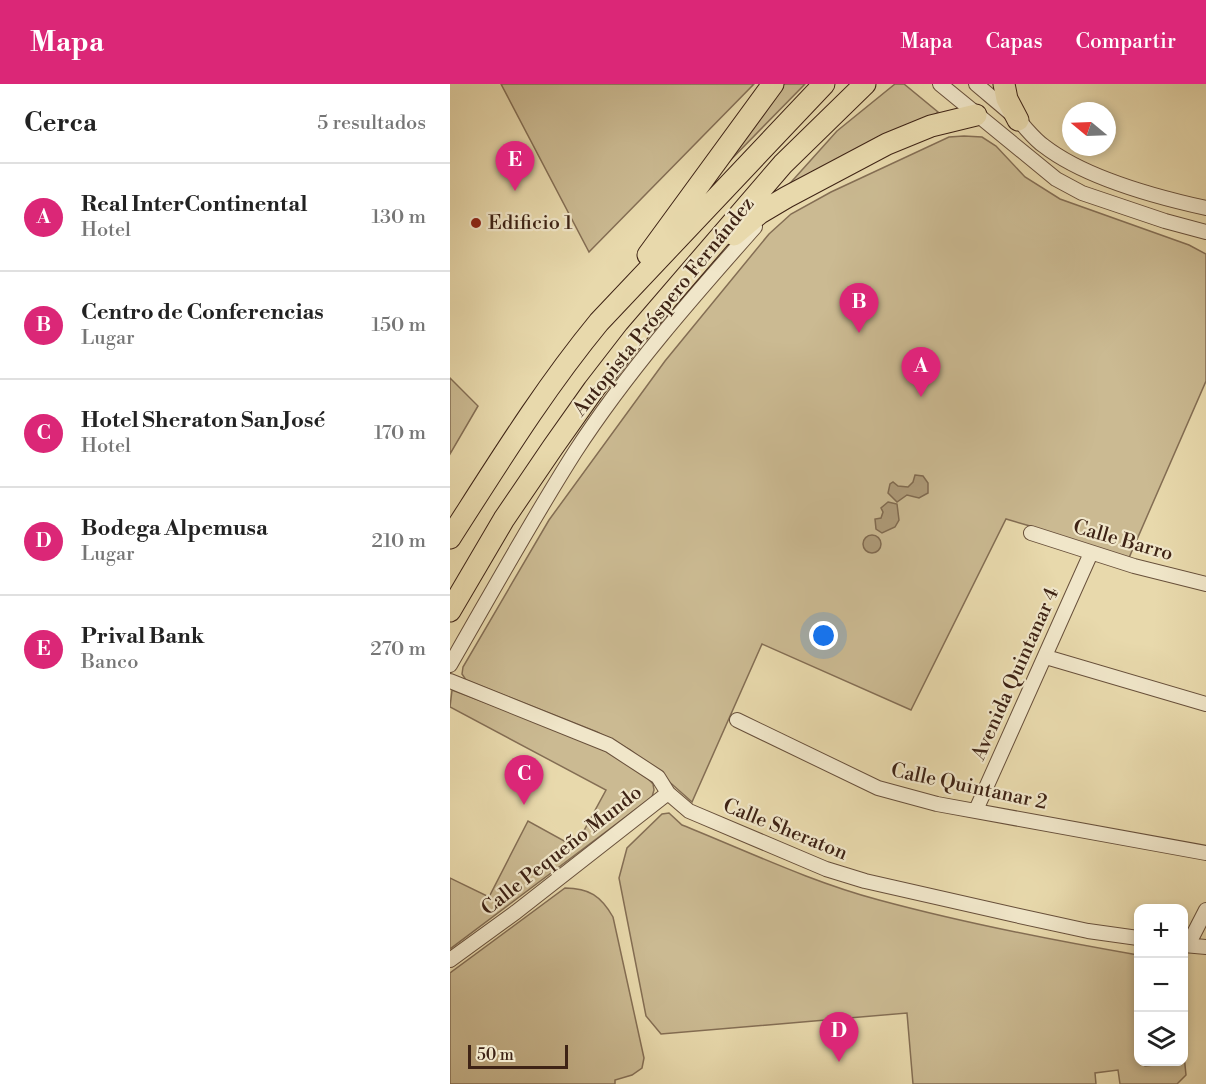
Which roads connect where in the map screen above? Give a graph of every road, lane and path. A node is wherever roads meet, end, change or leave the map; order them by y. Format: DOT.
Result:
graph roads {
  1 [pos="773,84"];
  2 [pos="824,84"];
  3 [pos="865,84"];
  4 [pos="940,84"];
  5 [pos="976,84"];
  6 [pos="1004,84"];
  7 [pos="976,115"];
  8 [pos="1018,120"];
  9 [pos="787,197"];
  10 [pos="1206,208"];
  11 [pos="1206,232"];
  12 [pos="599,322"];
  13 [pos="635,336"];
  14 [pos="1030,533"];
  15 [pos="450,538"];
  16 [pos="1091,553"];
  17 [pos="1206,584"];
  18 [pos="450,611"];
  19 [pos="1046,657"];
  20 [pos="450,665"];
  21 [pos="450,681"];
  22 [pos="1206,704"];
  23 [pos="737,720"];
  24 [pos="668,793"];
  25 [pos="976,810"];
  26 [pos="1206,853"];
  27 [pos="1206,910"];
  28 [pos="1134,937"];
  29 [pos="1188,942"];
  30 [pos="1188,945"];
  31 [pos="1206,947"];
  32 [pos="450,960"];
  1 -- 12 [label="highway"];
  2 -- 12 [label="highway, Autopista Próspero Fernández"];
  3 -- 13 [label="highway, Autopista Próspero Fernández"];
  4 -- 7 [label="street"];
  5 -- 8 [label="street"];
  6 -- 8 [label="highway"];
  7 -- 9 [label="highway"];
  7 -- 11 [label="street"];
  8 -- 10 [label="street"];
  9 -- 13 [label="highway"];
  9 -- 20 [label="street"];
  12 -- 15 [label="highway, Autopista Próspero Fernández"];
  13 -- 18 [label="highway, Autopista Próspero Fernández"];
  14 -- 16 [label="street, Calle Barro"];
  16 -- 17 [label="street, Calle Barro"];
  16 -- 19 [label="street, Avenida Quintanar 4"];
  19 -- 22 [label="street"];
  19 -- 25 [label="street, Avenida Quintanar 4"];
  21 -- 24 [label="street, Calle Sheraton"];
  23 -- 25 [label="street, Calle Quintanar 2"];
  24 -- 28 [label="street, Calle Sheraton"];
  24 -- 32 [label="street, Calle Pequeño Mundo"];
  25 -- 26 [label="street, Calle Quintanar 2"];
  27 -- 29 [label="street"];
  30 -- 31 [label="street"];
}
